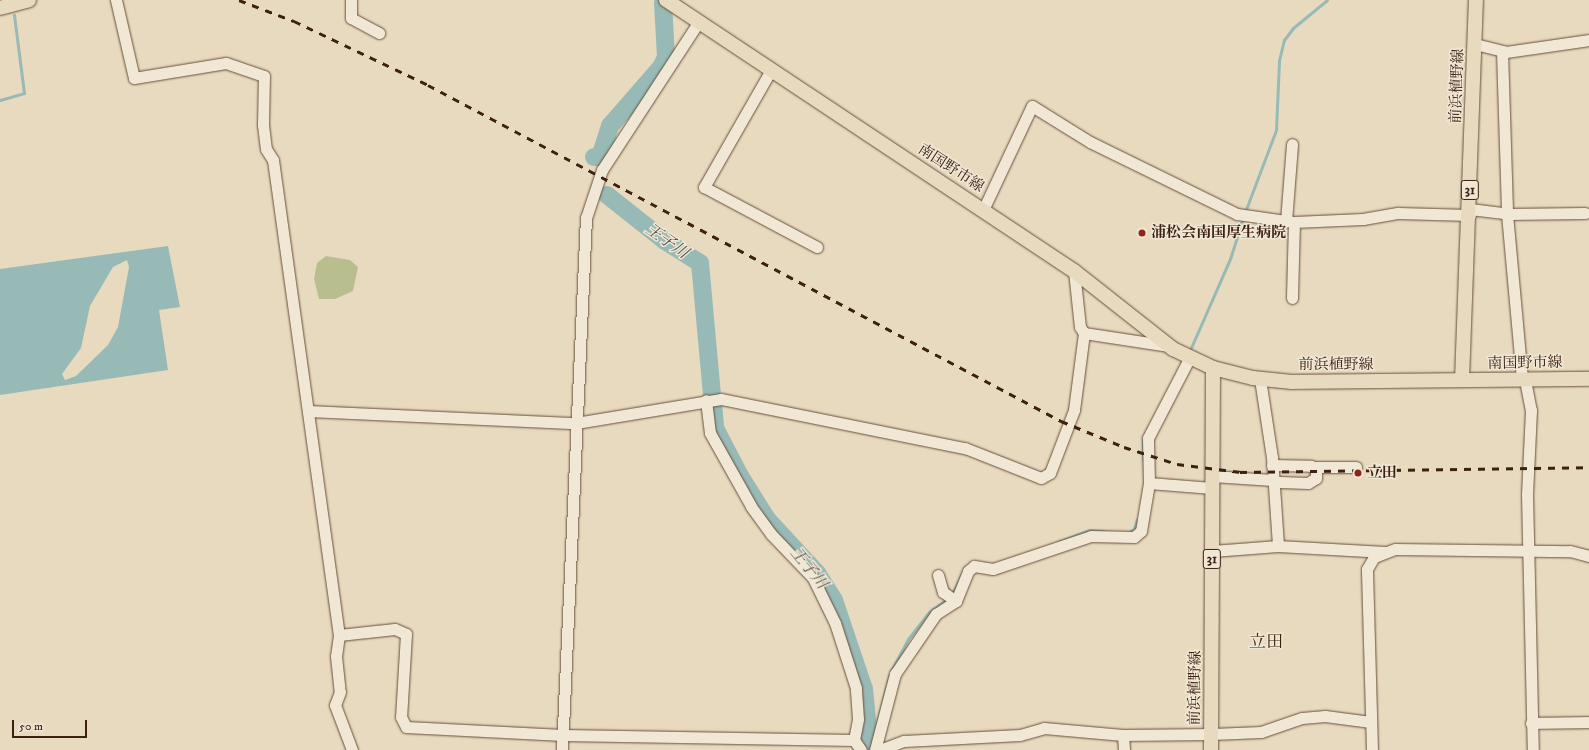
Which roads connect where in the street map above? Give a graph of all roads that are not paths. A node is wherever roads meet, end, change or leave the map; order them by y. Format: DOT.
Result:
graph roads {
  1 [pos="29,0"];
  2 [pos="116,0"];
  3 [pos="350,0"];
  4 [pos="666,0"];
  5 [pos="1476,0"];
  6 [pos="0,8"];
  7 [pos="699,21"];
  8 [pos="379,33"];
  9 [pos="1589,40"];
  10 [pos="1475,44"];
  11 [pos="1502,51"];
  12 [pos="771,70"];
  13 [pos="1292,144"];
  14 [pos="983,210"];
  15 [pos="1470,212"];
  16 [pos="1585,213"];
  17 [pos="1507,214"];
  18 [pos="1290,221"];
  19 [pos="816,247"];
  20 [pos="1074,271"];
  21 [pos="1292,298"];
  22 [pos="1084,333"];
  23 [pos="1169,346"];
  24 [pos="1190,357"];
  25 [pos="1213,368"];
  26 [pos="1260,379"];
  27 [pos="1589,379"];
  28 [pos="1462,380"];
  29 [pos="1524,380"];
  30 [pos="706,400"];
  31 [pos="308,411"];
  32 [pos="576,423"];
  33 [pos="1272,465"];
  34 [pos="1315,467"];
  35 [pos="1356,467"];
  36 [pos="1273,481"];
  37 [pos="1212,482"];
  38 [pos="1149,483"];
  39 [pos="1278,546"];
  40 [pos="1212,551"];
  41 [pos="1385,552"];
  42 [pos="1529,553"];
  43 [pos="1589,556"];
  44 [pos="938,575"];
  45 [pos="956,601"];
  46 [pos="339,635"];
  47 [pos="1371,722"];
  48 [pos="1589,722"];
  49 [pos="1531,723"];
  50 [pos="1212,734"];
  51 [pos="562,735"];
  52 [pos="1123,735"];
  53 [pos="854,740"];
  54 [pos="352,750"];
  55 [pos="562,750"];
  56 [pos="861,750"];
  57 [pos="881,750"];
  58 [pos="1124,750"];
  59 [pos="1211,750"];
  60 [pos="1372,750"];
  61 [pos="1533,750"];
  1 -- 6 [label="main road"];
  2 -- 31 [label="street"];
  3 -- 8 [label="street"];
  4 -- 7 [label="main road, 南国野市線"];
  5 -- 10 [label="main road, 前浜植野線 / 31"];
  7 -- 12 [label="main road, 南国野市線"];
  7 -- 32 [label="street"];
  9 -- 11 [label="street"];
  10 -- 11 [label="street"];
  10 -- 15 [label="main road, 前浜植野線 / 31"];
  11 -- 17 [label="street"];
  12 -- 14 [label="main road, 南国野市線"];
  12 -- 19 [label="street"];
  13 -- 18 [label="street"];
  14 -- 18 [label="street"];
  14 -- 20 [label="main road, 南国野市線"];
  15 -- 17 [label="street"];
  15 -- 18 [label="street"];
  15 -- 28 [label="main road, 前浜植野線 / 31"];
  16 -- 17 [label="street"];
  17 -- 29 [label="street"];
  18 -- 21 [label="street"];
  20 -- 22 [label="street"];
  20 -- 23 [label="main road, 南国野市線"];
  22 -- 23 [label="street"];
  22 -- 30 [label="street"];
  23 -- 24 [label="main road, 南国野市線"];
  24 -- 25 [label="main road, 南国野市線"];
  24 -- 38 [label="street"];
  25 -- 26 [label="main road, 前浜植野線"];
  25 -- 37 [label="main road, 前浜植野線 / 31"];
  26 -- 28 [label="main road, 前浜植野線"];
  26 -- 33 [label="street"];
  27 -- 29 [label="main road, 南国野市線"];
  28 -- 29 [label="main road, 南国野市線"];
  29 -- 42 [label="street"];
  30 -- 32 [label="street"];
  30 -- 53 [label="street"];
  31 -- 32 [label="street"];
  31 -- 46 [label="street"];
  32 -- 51 [label="street"];
  33 -- 34 [label="street"];
  33 -- 36 [label="street"];
  34 -- 35 [label="street"];
  34 -- 36 [label="street"];
  36 -- 37 [label="street"];
  36 -- 39 [label="street"];
  37 -- 38 [label="street"];
  37 -- 40 [label="main road, 前浜植野線 / 31"];
  38 -- 45 [label="street"];
  39 -- 40 [label="street"];
  39 -- 41 [label="street"];
  40 -- 50 [label="main road, 前浜植野線 / 31"];
  41 -- 42 [label="street"];
  41 -- 47 [label="street"];
  42 -- 43 [label="street"];
  42 -- 49 [label="street"];
  44 -- 45 [label="street"];
  45 -- 57 [label="street"];
  46 -- 51 [label="street"];
  46 -- 54 [label="street"];
  47 -- 50 [label="street"];
  47 -- 60 [label="street"];
  48 -- 49 [label="street"];
  49 -- 61 [label="street"];
  50 -- 52 [label="street"];
  50 -- 59 [label="main road, 前浜植野線 / 31"];
  51 -- 53 [label="street"];
  51 -- 55 [label="street"];
  52 -- 57 [label="street"];
  52 -- 58 [label="street"];
  53 -- 56 [label="street"];
}
